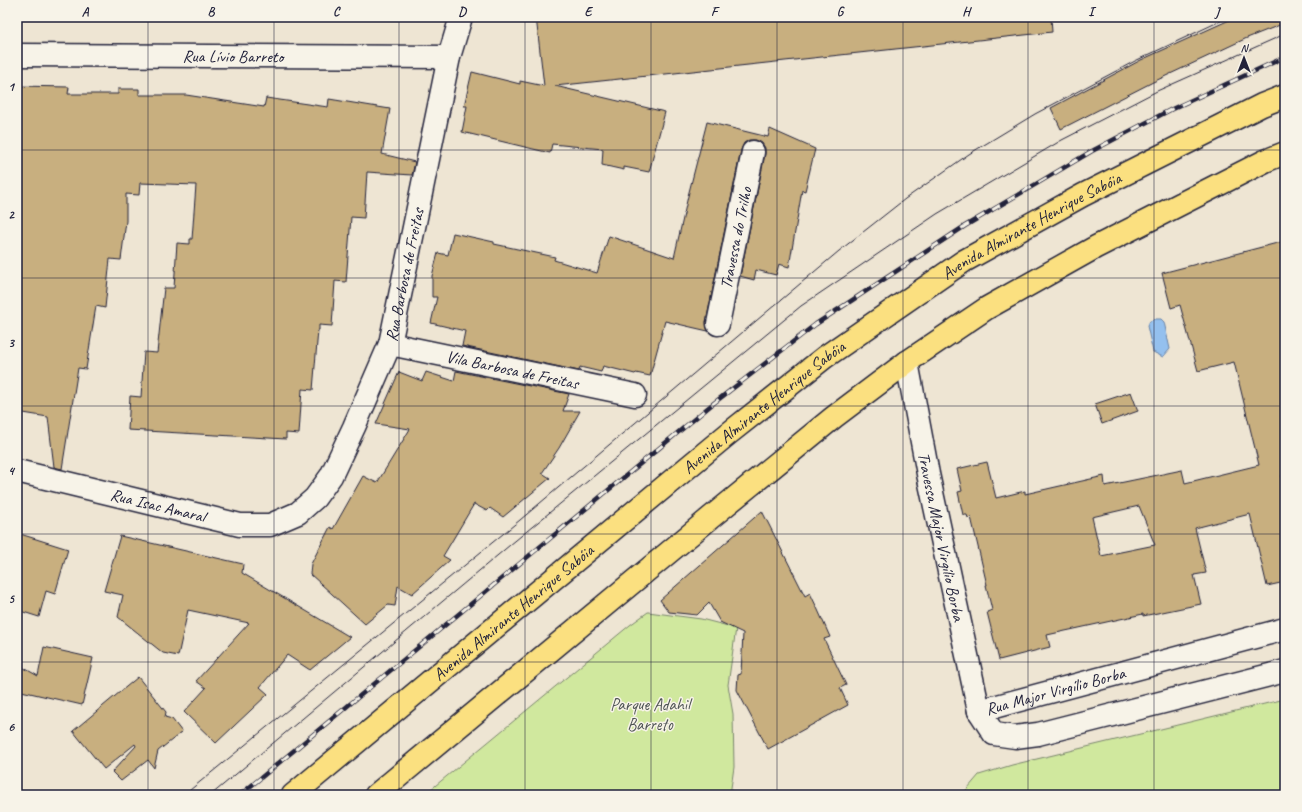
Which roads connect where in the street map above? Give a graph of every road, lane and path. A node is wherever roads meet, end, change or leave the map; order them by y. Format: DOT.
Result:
graph roads {
  1 [pos="461,17"];
  2 [pos="17,55"];
  3 [pos="449,57"];
  4 [pos="1285,96"];
  5 [pos="753,152"];
  6 [pos="1285,153"];
  7 [pos="718,324"];
  8 [pos="390,344"];
  9 [pos="907,362"];
  10 [pos="635,395"];
  11 [pos="17,471"];
  12 [pos="298,513"];
  13 [pos="1285,629"];
  14 [pos="1285,671"];
  15 [pos="979,710"];
  16 [pos="293,795"];
  17 [pos="376,795"];
  1 -- 3 [label="street, Rua Barbosa de Freitas"];
  2 -- 3 [label="street, Rua Lívio Barreto"];
  3 -- 8 [label="street, Rua Barbosa de Freitas"];
  4 -- 16 [label="highway, Avenida Almirante Henrique Sabóia"];
  5 -- 7 [label="street, Travessa do Trilho"];
  6 -- 9 [label="highway"];
  8 -- 10 [label="street, Vila Barbosa de Freitas"];
  8 -- 12 [label="street, Rua Barbosa de Freitas"];
  9 -- 15 [label="street, Travessa Major Virgílio Borba"];
  9 -- 17 [label="highway"];
  11 -- 12 [label="street, Rua Isac Amaral"];
  13 -- 15 [label="street, Rua Major Virgílio Borba"];
  14 -- 15 [label="street, Rua Major Virgílio Borba"];
}
